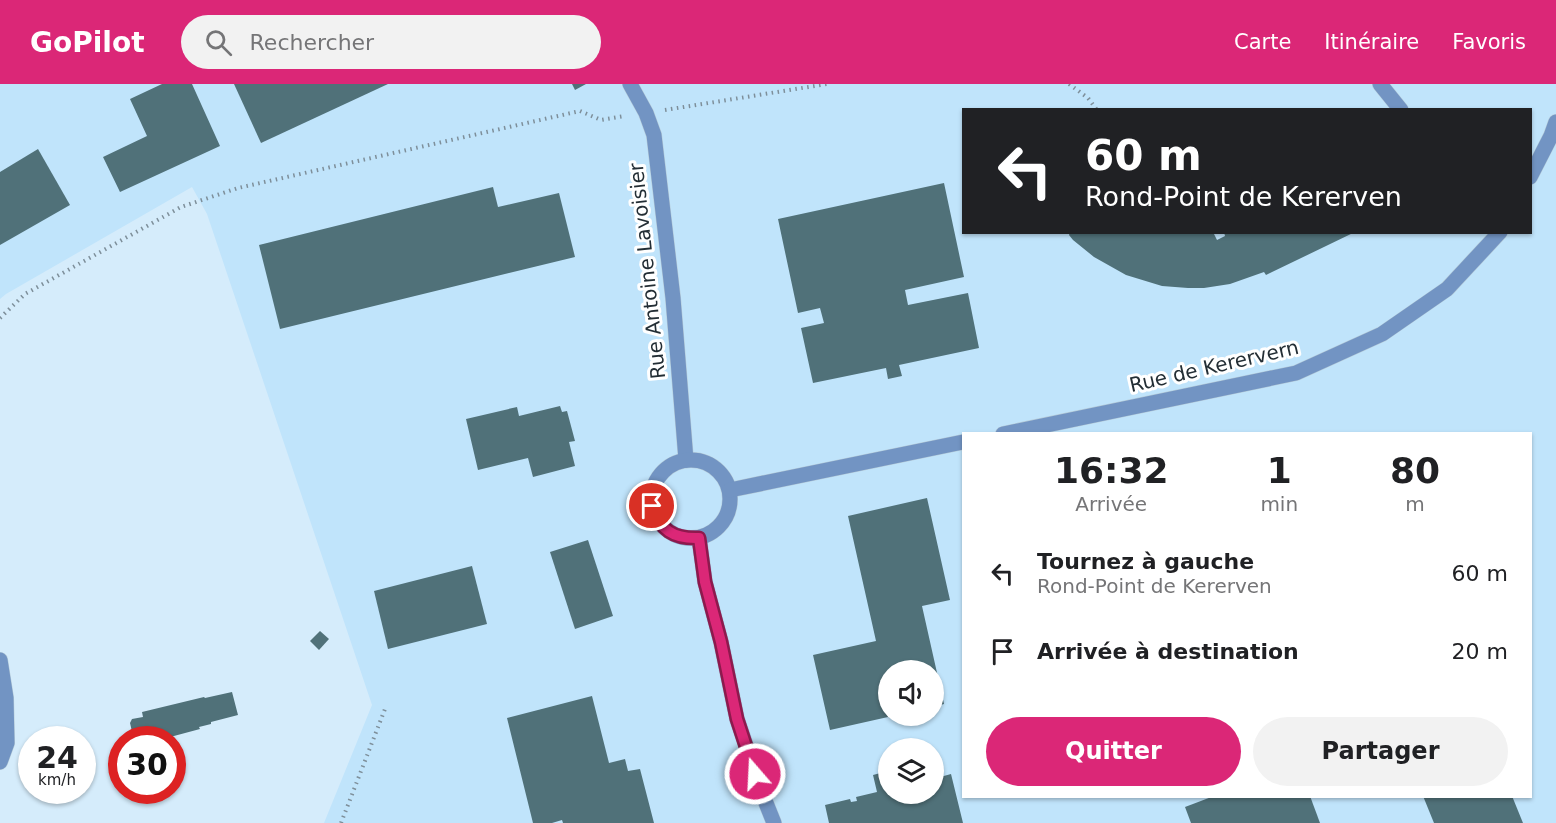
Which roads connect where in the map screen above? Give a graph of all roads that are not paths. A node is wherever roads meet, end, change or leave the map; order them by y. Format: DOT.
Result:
graph roads {
  1 [pos="630,84"];
  2 [pos="1380,84"];
  3 [pos="1399,108"];
  4 [pos="1556,122"];
  5 [pos="1532,173"];
  6 [pos="1498,234"];
  7 [pos="1012,432"];
  8 [pos="962,442"];
  9 [pos="686,460"];
  10 [pos="730,490"];
  11 [pos="699,538"];
  12 [pos="0,660"];
  13 [pos="0,762"];
  14 [pos="774,823"];
  1 -- 9 [label="street, Rue Antoine Lavoisier"];
  2 -- 3 [label="street"];
  4 -- 5 [label="street"];
  6 -- 7 [label="street, Rue de Kerervern"];
  8 -- 10 [label="street"];
  9 -- 10 [label="street"];
  9 -- 11 [label="street"];
  10 -- 11 [label="street"];
  11 -- 14 [label="street"];
  12 -- 13 [label="street"];
}
